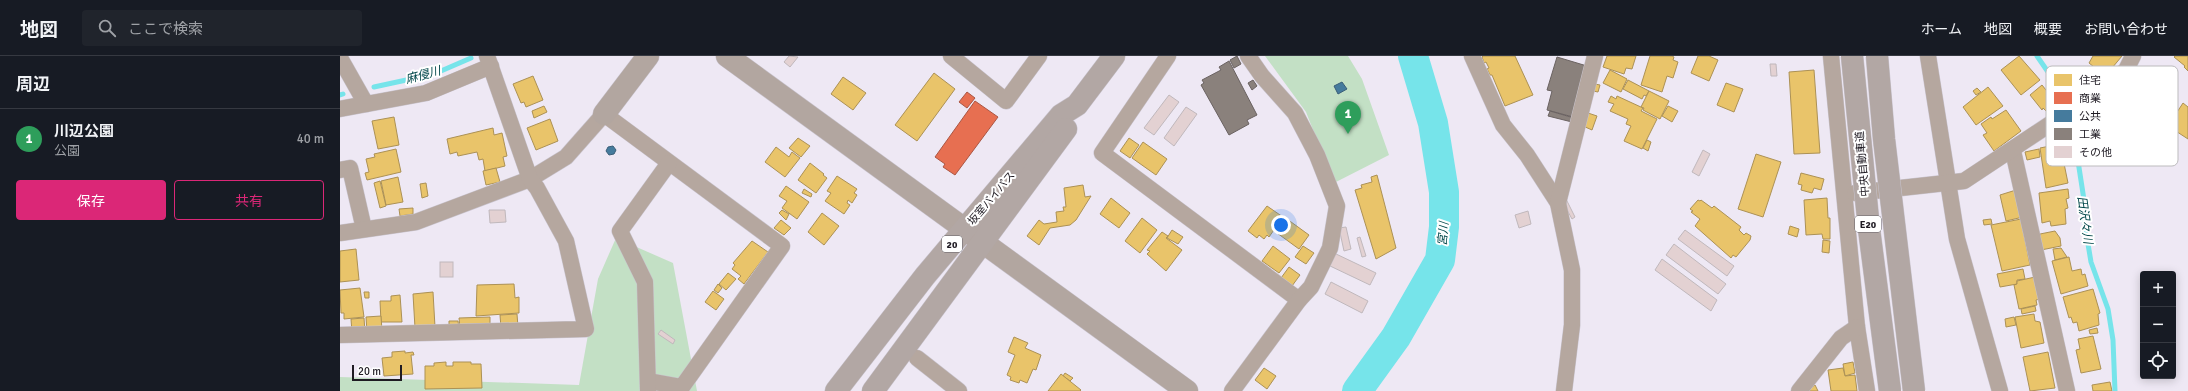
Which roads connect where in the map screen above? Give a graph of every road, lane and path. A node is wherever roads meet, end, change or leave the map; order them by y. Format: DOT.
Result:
graph roads {
  1 [pos="648,56"];
  2 [pos="727,56"];
  3 [pos="951,56"];
  4 [pos="1039,56"];
  5 [pos="1114,56"];
  6 [pos="1168,56"];
  7 [pos="1248,56"];
  8 [pos="1472,56"];
  9 [pos="1595,56"];
  10 [pos="1831,56"];
  11 [pos="1852,56"];
  12 [pos="1877,56"];
  13 [pos="1928,56"];
  14 [pos="2133,56"];
  15 [pos="340,58"];
  16 [pos="489,61"];
  17 [pos="2128,66"];
  18 [pos="366,104"];
  19 [pos="1077,104"];
  20 [pos="340,109"];
  21 [pos="604,114"];
  22 [pos="2046,128"];
  23 [pos="2013,151"];
  24 [pos="669,163"];
  25 [pos="340,170"];
  26 [pos="530,179"];
  27 [pos="1949,183"];
  28 [pos="1843,194"];
  29 [pos="1558,203"];
  30 [pos="965,228"];
  31 [pos="364,230"];
  32 [pos="340,233"];
  33 [pos="984,242"];
  34 [pos="1299,300"];
  35 [pos="1857,327"];
  36 [pos="340,335"];
  37 [pos="916,358"];
  38 [pos="649,386"];
  39 [pos="836,391"];
  40 [pos="873,391"];
  41 [pos="959,391"];
  42 [pos="1187,391"];
  43 [pos="1232,391"];
  44 [pos="1564,391"];
  45 [pos="1798,391"];
  46 [pos="1867,391"];
  47 [pos="1890,391"];
  48 [pos="1914,391"];
  49 [pos="2000,391"];
  50 [pos="2067,391"];
  1 -- 21 [label="street"];
  2 -- 30 [label="street"];
  3 -- 4 [label="street"];
  5 -- 19 [label="highway, 坂室バイパス / 20"];
  6 -- 34 [label="street"];
  7 -- 34 [label="street"];
  8 -- 29 [label="street"];
  9 -- 29 [label="street"];
  10 -- 28 [label="street"];
  11 -- 47 [label="highway, 中央自動車道 / E20, bridge"];
  12 -- 48 [label="highway, E20, bridge"];
  13 -- 27 [label="street"];
  14 -- 17 [label="street"];
  15 -- 18 [label="street"];
  16 -- 18 [label="street"];
  16 -- 26 [label="street"];
  18 -- 20 [label="street"];
  19 -- 30 [label="highway, 坂室バイパス / 20"];
  19 -- 33 [label="highway, 坂室バイパス / 20"];
  21 -- 24 [label="street"];
  21 -- 26 [label="street"];
  22 -- 23 [label="street"];
  23 -- 27 [label="street"];
  23 -- 50 [label="street"];
  24 -- 38 [label="street"];
  24 -- 38 [label="street"];
  25 -- 31 [label="street"];
  26 -- 31 [label="street"];
  26 -- 36 [label="street"];
  27 -- 28 [label="street"];
  27 -- 49 [label="street"];
  28 -- 35 [label="street"];
  29 -- 44 [label="street"];
  30 -- 33 [label="street"];
  30 -- 39 [label="highway, 坂室バイパス / 20"];
  31 -- 32 [label="street"];
  33 -- 40 [label="highway, 坂室バイパス / 20"];
  33 -- 42 [label="street"];
  34 -- 43 [label="street"];
  35 -- 45 [label="street"];
  35 -- 46 [label="street"];
  37 -- 41 [label="street"];
}
